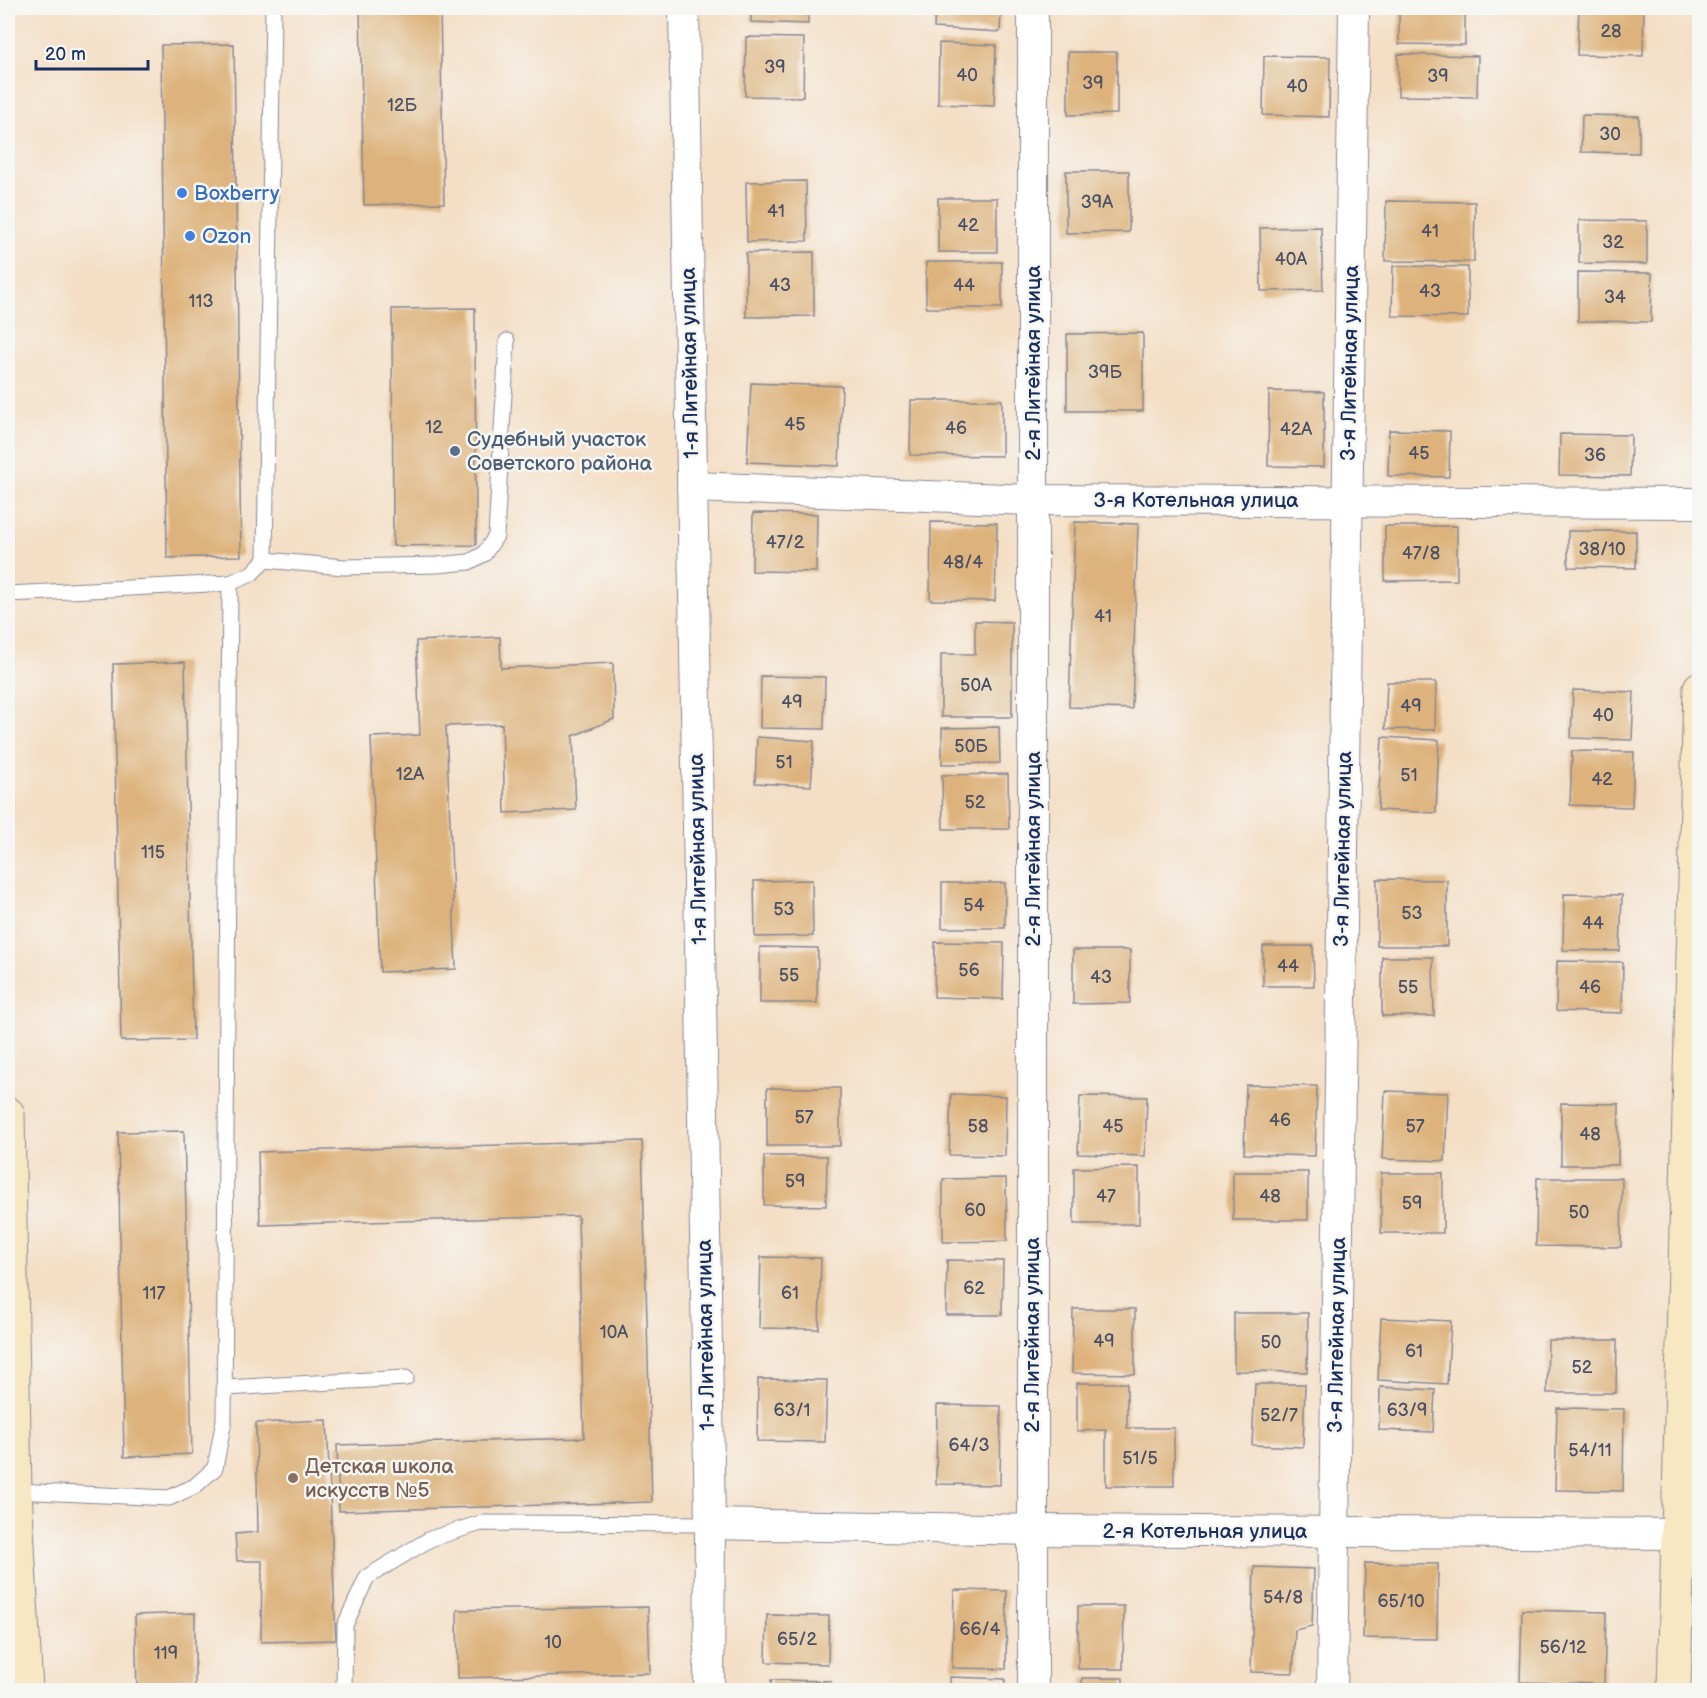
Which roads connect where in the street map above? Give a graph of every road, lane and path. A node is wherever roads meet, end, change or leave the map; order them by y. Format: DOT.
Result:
graph roads {
  1 [pos="273,8"];
  2 [pos="684,8"];
  3 [pos="1033,8"];
  4 [pos="1354,8"];
  5 [pos="507,341"];
  6 [pos="692,487"];
  7 [pos="1033,500"];
  8 [pos="1348,501"];
  9 [pos="1700,503"];
  10 [pos="265,560"];
  11 [pos="231,583"];
  12 [pos="8,594"];
  13 [pos="1700,688"];
  14 [pos="8,1114"];
  15 [pos="406,1378"];
  16 [pos="225,1388"];
  17 [pos="15,1491"];
  18 [pos="710,1524"];
  19 [pos="1032,1530"];
  20 [pos="1335,1532"];
  21 [pos="1689,1533"];
  22 [pos="26,1690"];
  23 [pos="344,1690"];
  24 [pos="709,1690"];
  25 [pos="1033,1690"];
  26 [pos="1332,1690"];
  27 [pos="1674,1690"];
  1 -- 10 [label="lane"];
  2 -- 6 [label="street, 1-я Литейная улица"];
  3 -- 7 [label="street, 2-я Литейная улица"];
  4 -- 8 [label="street, 3-я Литейная улица"];
  5 -- 10 [label="lane"];
  6 -- 7 [label="street, 3-я Котельная улица"];
  6 -- 18 [label="street, 1-я Литейная улица"];
  7 -- 8 [label="street, 3-я Котельная улица"];
  7 -- 19 [label="street, 2-я Литейная улица"];
  8 -- 9 [label="street, 3-я Котельная улица"];
  8 -- 20 [label="street, 3-я Литейная улица"];
  10 -- 11 [label="lane"];
  11 -- 12 [label="lane"];
  11 -- 16 [label="lane"];
  13 -- 21 [label="street"];
  14 -- 17 [label="street"];
  15 -- 16 [label="lane"];
  16 -- 17 [label="lane"];
  17 -- 22 [label="street"];
  18 -- 19 [label="street, 2-я Котельная улица"];
  18 -- 23 [label="lane"];
  18 -- 24 [label="street, 1-я Литейная улица"];
  19 -- 20 [label="street, 2-я Котельная улица"];
  19 -- 25 [label="street, 2-я Литейная улица"];
  20 -- 21 [label="street, 2-я Котельная улица"];
  20 -- 26 [label="street, 3-я Литейная улица"];
  21 -- 27 [label="street"];
}
